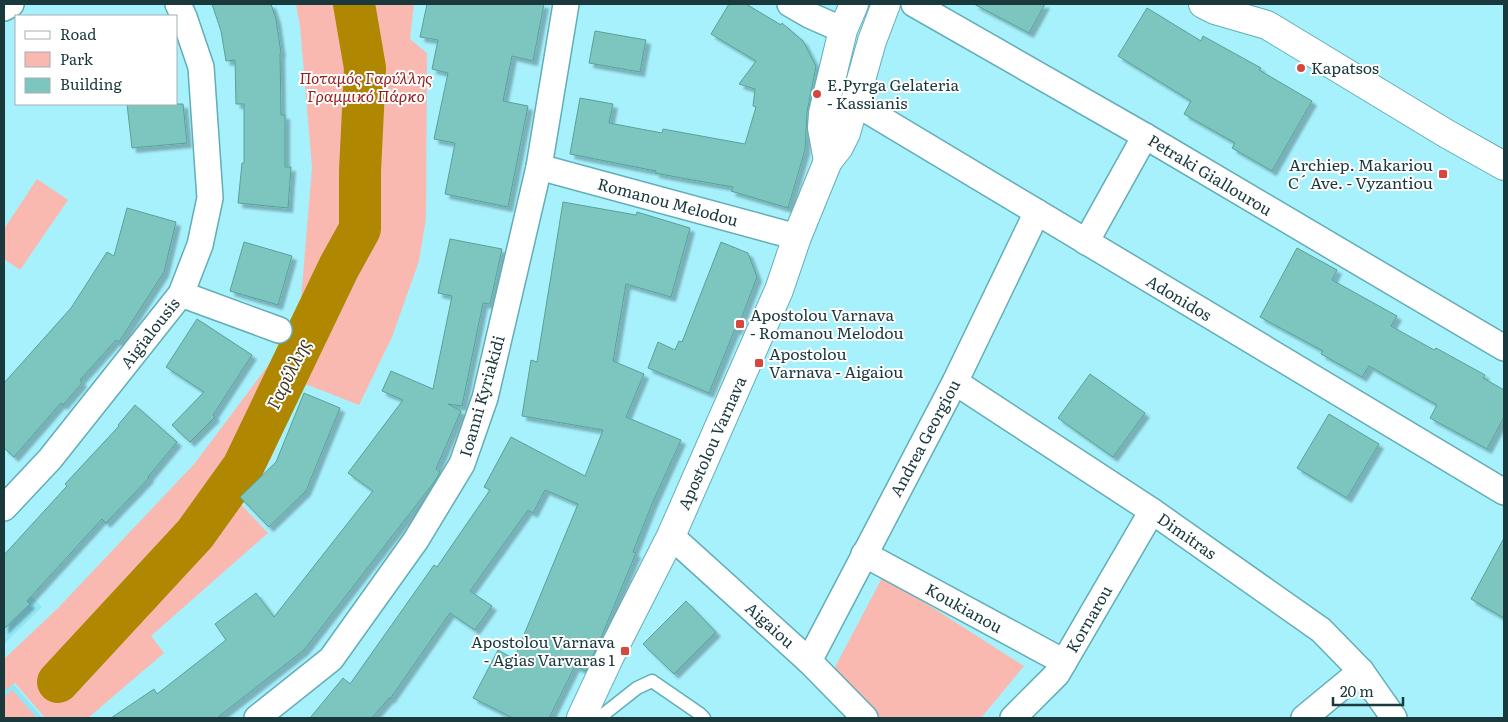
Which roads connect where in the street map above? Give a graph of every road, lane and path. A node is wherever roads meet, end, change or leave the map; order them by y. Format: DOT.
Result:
graph roads {
  1 [pos="11,4"];
  2 [pos="178,4"];
  3 [pos="566,4"];
  4 [pos="790,4"];
  5 [pos="854,4"];
  6 [pos="886,4"];
  7 [pos="914,4"];
  8 [pos="1203,4"];
  9 [pos="1251,4"];
  10 [pos="4,8"];
  11 [pos="1268,25"];
  12 [pos="843,30"];
  13 [pos="855,103"];
  14 [pos="1145,136"];
  15 [pos="828,160"];
  16 [pos="1504,166"];
  17 [pos="539,167"];
  18 [pos="1037,212"];
  19 [pos="797,237"];
  20 [pos="1086,242"];
  21 [pos="181,294"];
  22 [pos="279,330"];
  23 [pos="1504,348"];
  24 [pos="955,382"];
  25 [pos="1504,492"];
  26 [pos="4,508"];
  27 [pos="1152,511"];
  28 [pos="671,536"];
  29 [pos="864,554"];
  30 [pos="810,661"];
  31 [pos="1064,662"];
  32 [pos="1360,671"];
  33 [pos="587,717"];
  34 [pos="257,718"];
  35 [pos="704,718"];
  36 [pos="865,718"];
  37 [pos="1013,718"];
  38 [pos="1304,718"];
  39 [pos="1394,718"];
  1 -- 10 [label="street"];
  2 -- 21 [label="street, Aigialousis"];
  3 -- 17 [label="street, Ioanni Kyriakidi"];
  4 -- 12 [label="street"];
  5 -- 12 [label="main road"];
  6 -- 13 [label="main road, Apostolou Varnava"];
  7 -- 14 [label="street, Petraki Giallourou"];
  8 -- 11 [label="main road"];
  9 -- 11 [label="main road"];
  11 -- 16 [label="main road"];
  12 -- 15 [label="main road"];
  13 -- 15 [label="main road, Apostolou Varnava"];
  13 -- 18 [label="street, Adonidos"];
  14 -- 20 [label="street"];
  14 -- 23 [label="street, Petraki Giallourou"];
  15 -- 19 [label="main road, Apostolou Varnava"];
  17 -- 19 [label="street, Romanou Melodou"];
  17 -- 34 [label="street, Ioanni Kyriakidi"];
  18 -- 20 [label="street, Adonidos"];
  18 -- 24 [label="street, Andrea Georgiou"];
  19 -- 28 [label="main road, Apostolou Varnava"];
  20 -- 25 [label="street, Adonidos"];
  21 -- 22 [label="street"];
  21 -- 26 [label="street, Aigialousis"];
  24 -- 27 [label="street, Dimitras"];
  24 -- 29 [label="street, Andrea Georgiou"];
  27 -- 31 [label="street, Kornarou"];
  27 -- 32 [label="street, Dimitras"];
  28 -- 30 [label="street, Aigaiou"];
  28 -- 33 [label="main road, Apostolou Varnava"];
  29 -- 30 [label="street, Andrea Georgiou"];
  29 -- 31 [label="street, Koukianou"];
  30 -- 36 [label="street, Aigaiou"];
  31 -- 37 [label="street, Kornarou"];
  32 -- 38 [label="street"];
  32 -- 39 [label="street, Dimitras"];
  33 -- 35 [label="lane"];
}
